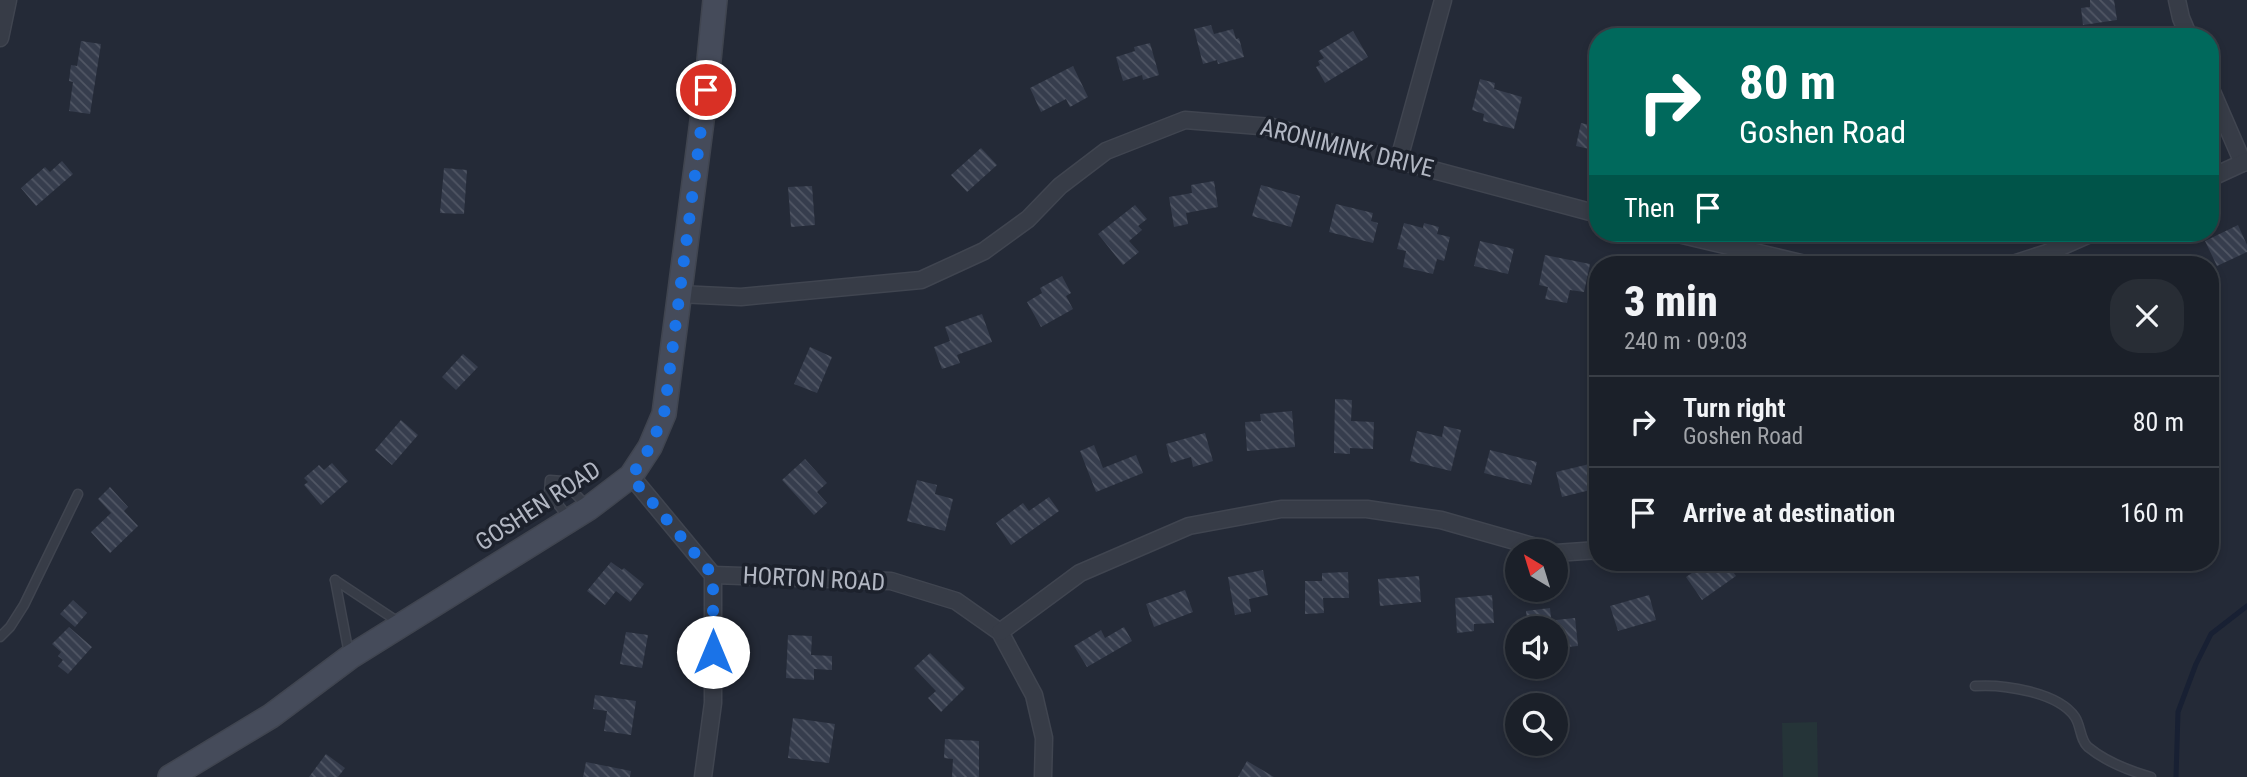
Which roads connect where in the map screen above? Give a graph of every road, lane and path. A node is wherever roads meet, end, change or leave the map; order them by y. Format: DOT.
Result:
graph roads {
  1 [pos="8,0"];
  2 [pos="715,0"];
  3 [pos="1443,0"];
  4 [pos="2177,0"];
  5 [pos="2185,28"];
  6 [pos="0,38"];
  7 [pos="2219,106"];
  8 [pos="1399,159"];
  9 [pos="2245,162"];
  10 [pos="2219,174"];
  11 [pos="1589,212"];
  12 [pos="1712,242"];
  13 [pos="2072,242"];
  14 [pos="1771,256"];
  15 [pos="2038,256"];
  16 [pos="679,294"];
  17 [pos="631,477"];
  18 [pos="78,494"];
  19 [pos="1508,539"];
  20 [pos="1589,551"];
  21 [pos="1568,552"];
  22 [pos="713,575"];
  23 [pos="402,624"];
  24 [pos="1000,632"];
  25 [pos="0,637"];
  26 [pos="349,657"];
  27 [pos="1975,686"];
  28 [pos="170,777"];
  29 [pos="703,777"];
  30 [pos="1043,777"];
  31 [pos="2151,777"];
  1 -- 6 [label="street"];
  2 -- 16 [label="street, GOSHEN ROAD"];
  3 -- 8 [label="street"];
  4 -- 5 [label="street"];
  7 -- 9 [label="street"];
  8 -- 11 [label="street, ARONIMINK DRIVE"];
  8 -- 16 [label="street, ARONIMINK DRIVE"];
  9 -- 10 [label="street"];
  12 -- 14 [label="street"];
  13 -- 15 [label="street"];
  16 -- 17 [label="street, GOSHEN ROAD"];
  17 -- 22 [label="street"];
  17 -- 23 [label="street, GOSHEN ROAD"];
  18 -- 25 [label="lane"];
  19 -- 24 [label="street"];
  20 -- 21 [label="street"];
  22 -- 24 [label="street, HORTON ROAD"];
  22 -- 29 [label="street"];
  23 -- 26 [label="street, GOSHEN ROAD"];
  23 -- 26 [label="lane"];
  24 -- 30 [label="street, HORTON ROAD"];
  26 -- 28 [label="street, GOSHEN ROAD"];
  27 -- 31 [label="lane"];
}
